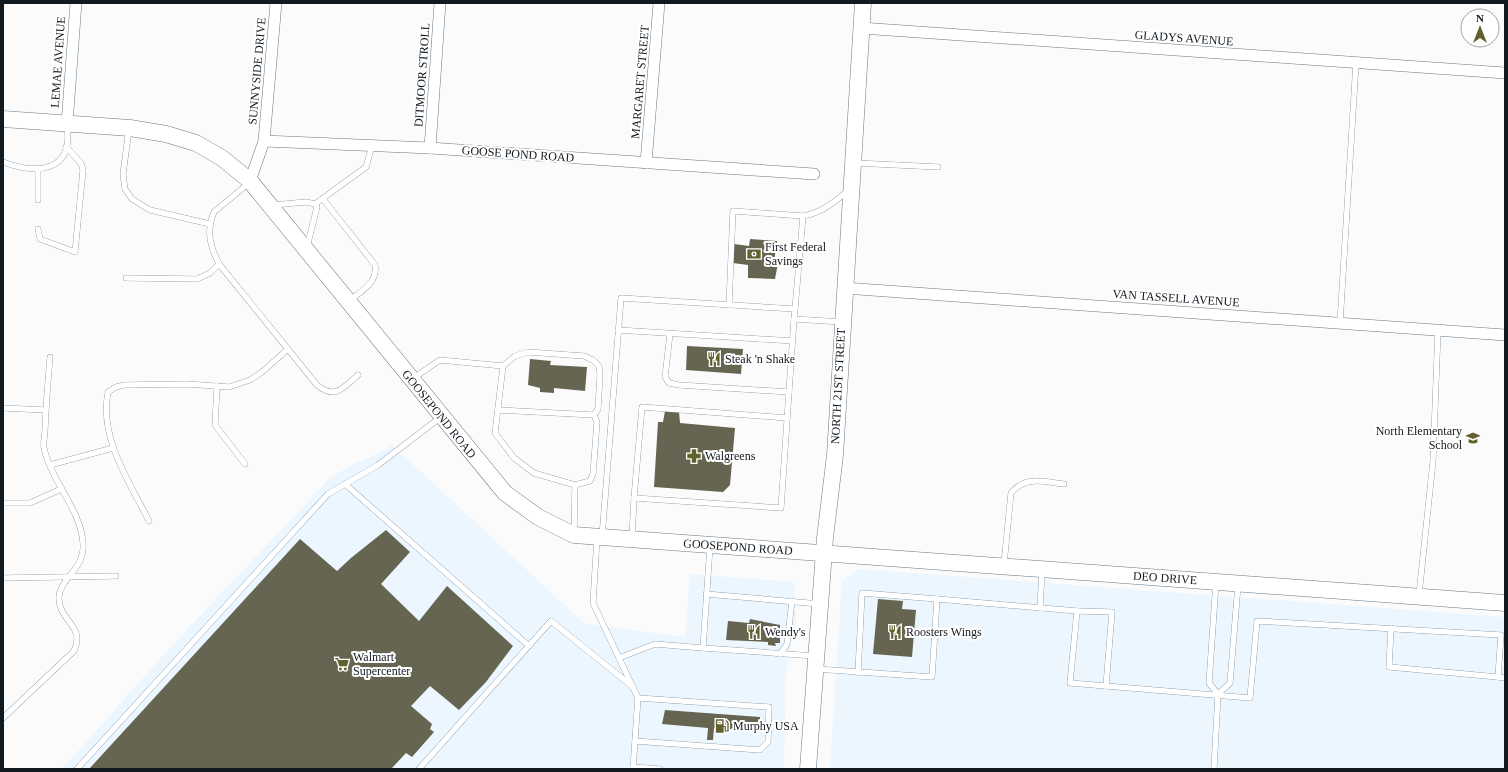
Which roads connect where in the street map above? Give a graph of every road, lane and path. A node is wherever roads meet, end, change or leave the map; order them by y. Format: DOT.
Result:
graph roads {
  1 [pos="76,3"];
  2 [pos="276,3"];
  3 [pos="440,3"];
  4 [pos="659,3"];
  5 [pos="863,3"];
  6 [pos="861,28"];
  7 [pos="1356,63"];
  8 [pos="1505,73"];
  9 [pos="3,119"];
  10 [pos="66,124"];
  11 [pos="130,128"];
  12 [pos="264,141"];
  13 [pos="372,146"];
  14 [pos="66,147"];
  15 [pos="430,148"];
  16 [pos="3,162"];
  17 [pos="646,163"];
  18 [pos="852,163"];
  19 [pos="938,167"];
  20 [pos="38,169"];
  21 [pos="814,174"];
  22 [pos="250,182"];
  23 [pos="851,188"];
  24 [pos="323,199"];
  25 [pos="38,200"];
  26 [pos="316,204"];
  27 [pos="269,206"];
  28 [pos="803,216"];
  29 [pos="210,224"];
  30 [pos="38,229"];
  31 [pos="306,251"];
  32 [pos="219,264"];
  33 [pos="126,278"];
  34 [pos="844,288"];
  35 [pos="348,302"];
  36 [pos="729,305"];
  37 [pos="795,309"];
  38 [pos="794,319"];
  39 [pos="842,322"];
  40 [pos="1340,323"];
  41 [pos="618,330"];
  42 [pos="1438,330"];
  43 [pos="670,334"];
  44 [pos="1505,335"];
  45 [pos="793,342"];
  46 [pos="288,349"];
  47 [pos="50,357"];
  48 [pos="503,366"];
  49 [pos="358,375"];
  50 [pos="411,380"];
  51 [pos="217,386"];
  52 [pos="789,392"];
  53 [pos="3,408"];
  54 [pos="45,410"];
  55 [pos="498,410"];
  56 [pos="594,415"];
  57 [pos="441,417"];
  58 [pos="787,418"];
  59 [pos="113,448"];
  60 [pos="245,464"];
  61 [pos="50,465"];
  62 [pos="345,484"];
  63 [pos="1064,484"];
  64 [pos="576,485"];
  65 [pos="62,488"];
  66 [pos="634,498"];
  67 [pos="3,503"];
  68 [pos="149,521"];
  69 [pos="574,535"];
  70 [pos="600,537"];
  71 [pos="632,539"];
  72 [pos="710,545"];
  73 [pos="824,554"];
  74 [pos="1004,567"];
  75 [pos="1042,570"];
  76 [pos="116,576"];
  77 [pos="70,577"];
  78 [pos="3,578"];
  79 [pos="1216,582"];
  80 [pos="1238,584"];
  81 [pos="706,594"];
  82 [pos="1419,597"];
  83 [pos="937,599"];
  84 [pos="792,601"];
  85 [pos="1505,603"];
  86 [pos="820,604"];
  87 [pos="1040,608"];
  88 [pos="1077,611"];
  89 [pos="1391,628"];
  90 [pos="529,646"];
  91 [pos="703,648"];
  92 [pos="780,654"];
  93 [pos="619,658"];
  94 [pos="816,663"];
  95 [pos="858,673"];
  96 [pos="1498,677"];
  97 [pos="1505,678"];
  98 [pos="1106,686"];
  99 [pos="633,687"];
  100 [pos="1218,694"];
  101 [pos="638,698"];
  102 [pos="3,718"];
  103 [pos="635,741"];
  104 [pos="633,768"];
  105 [pos="77,769"];
  106 [pos="419,769"];
  107 [pos="660,769"];
  108 [pos="808,769"];
  109 [pos="1214,769"];
  1 -- 10 [label="street, LEMAE AVENUE"];
  2 -- 12 [label="street, SUNNYSIDE DRIVE"];
  3 -- 15 [label="street, DITMOOR STROLL"];
  4 -- 17 [label="street, MARGARET STREET"];
  5 -- 6 [label="street, NORTH 21ST STREET"];
  6 -- 7 [label="street, GLADYS AVENUE"];
  6 -- 18 [label="street, NORTH 21ST STREET"];
  7 -- 8 [label="street, GLADYS AVENUE"];
  7 -- 40 [label="lane"];
  9 -- 10 [label="street"];
  10 -- 11 [label="street"];
  10 -- 14 [label="lane"];
  11 -- 22 [label="street, GOOSEPOND ROAD"];
  11 -- 29 [label="lane"];
  12 -- 13 [label="street, GOOSE POND ROAD"];
  12 -- 22 [label="street"];
  13 -- 15 [label="street, GOOSE POND ROAD"];
  13 -- 24 [label="lane"];
  14 -- 20 [label="lane"];
  14 -- 30 [label="lane"];
  15 -- 17 [label="street, GOOSE POND ROAD"];
  16 -- 20 [label="lane"];
  17 -- 21 [label="street, GOOSE POND ROAD"];
  18 -- 19 [label="lane"];
  18 -- 23 [label="street, NORTH 21ST STREET"];
  20 -- 25 [label="lane"];
  22 -- 27 [label="street, GOOSEPOND ROAD"];
  22 -- 29 [label="lane"];
  23 -- 28 [label="lane"];
  23 -- 34 [label="street, NORTH 21ST STREET"];
  24 -- 26 [label="lane"];
  24 -- 35 [label="lane"];
  26 -- 27 [label="lane"];
  26 -- 31 [label="lane"];
  27 -- 31 [label="street, GOOSEPOND ROAD"];
  28 -- 36 [label="lane"];
  28 -- 37 [label="lane"];
  29 -- 32 [label="lane"];
  31 -- 35 [label="street, GOOSEPOND ROAD"];
  32 -- 33 [label="lane"];
  32 -- 46 [label="lane"];
  34 -- 39 [label="street, NORTH 21ST STREET"];
  34 -- 40 [label="street, VAN TASSELL AVENUE"];
  35 -- 50 [label="street, GOOSEPOND ROAD"];
  36 -- 37 [label="lane"];
  36 -- 41 [label="lane"];
  37 -- 38 [label="lane"];
  38 -- 39 [label="lane"];
  38 -- 45 [label="lane"];
  39 -- 73 [label="street, NORTH 21ST STREET"];
  40 -- 42 [label="street, VAN TASSELL AVENUE"];
  41 -- 43 [label="lane"];
  41 -- 70 [label="lane"];
  42 -- 44 [label="street, VAN TASSELL AVENUE"];
  42 -- 82 [label="lane"];
  43 -- 45 [label="lane"];
  43 -- 52 [label="lane"];
  45 -- 52 [label="lane"];
  46 -- 49 [label="lane"];
  46 -- 51 [label="lane"];
  47 -- 54 [label="lane"];
  48 -- 50 [label="lane"];
  48 -- 55 [label="lane"];
  48 -- 56 [label="lane"];
  50 -- 57 [label="street, GOOSEPOND ROAD"];
  51 -- 59 [label="lane"];
  51 -- 60 [label="lane"];
  52 -- 58 [label="lane"];
  53 -- 54 [label="lane"];
  54 -- 61 [label="lane"];
  55 -- 56 [label="lane"];
  55 -- 64 [label="lane"];
  56 -- 64 [label="lane"];
  57 -- 62 [label="lane"];
  57 -- 69 [label="street, GOOSEPOND ROAD"];
  58 -- 66 [label="lane"];
  58 -- 66 [label="lane"];
  59 -- 61 [label="lane"];
  59 -- 68 [label="lane"];
  61 -- 65 [label="lane"];
  62 -- 90 [label="lane"];
  62 -- 105 [label="lane"];
  63 -- 74 [label="lane"];
  64 -- 69 [label="lane"];
  65 -- 67 [label="lane"];
  65 -- 77 [label="lane"];
  66 -- 71 [label="lane"];
  69 -- 70 [label="street, GOOSEPOND ROAD"];
  70 -- 71 [label="street, GOOSEPOND ROAD"];
  70 -- 93 [label="lane"];
  71 -- 72 [label="street, GOOSEPOND ROAD"];
  72 -- 73 [label="street, GOOSEPOND ROAD"];
  72 -- 81 [label="lane"];
  73 -- 74 [label="street, DEO DRIVE"];
  73 -- 86 [label="street, NORTH 21ST STREET"];
  74 -- 75 [label="street, DEO DRIVE"];
  75 -- 79 [label="street, DEO DRIVE"];
  75 -- 87 [label="lane"];
  76 -- 77 [label="lane"];
  77 -- 78 [label="lane"];
  77 -- 102 [label="lane"];
  79 -- 80 [label="street, DEO DRIVE"];
  79 -- 100 [label="lane"];
  80 -- 82 [label="street, DEO DRIVE"];
  80 -- 100 [label="lane"];
  81 -- 84 [label="lane"];
  81 -- 91 [label="lane"];
  82 -- 85 [label="street, DEO DRIVE"];
  83 -- 87 [label="lane"];
  83 -- 95 [label="lane"];
  83 -- 95 [label="lane"];
  84 -- 86 [label="lane"];
  84 -- 92 [label="lane"];
  86 -- 94 [label="street, NORTH 21ST STREET"];
  87 -- 88 [label="lane"];
  88 -- 98 [label="lane"];
  88 -- 98 [label="lane"];
  89 -- 96 [label="lane"];
  89 -- 96 [label="lane"];
  89 -- 100 [label="lane"];
  90 -- 99 [label="lane"];
  90 -- 106 [label="lane"];
  91 -- 92 [label="lane"];
  91 -- 93 [label="lane"];
  92 -- 94 [label="lane"];
  93 -- 99 [label="lane"];
  94 -- 95 [label="lane"];
  94 -- 108 [label="street, NORTH 21ST STREET"];
  96 -- 97 [label="lane"];
  98 -- 100 [label="lane"];
  99 -- 101 [label="lane"];
  100 -- 109 [label="lane"];
  101 -- 103 [label="lane"];
  101 -- 103 [label="lane"];
  103 -- 104 [label="lane"];
  104 -- 107 [label="lane"];
}
